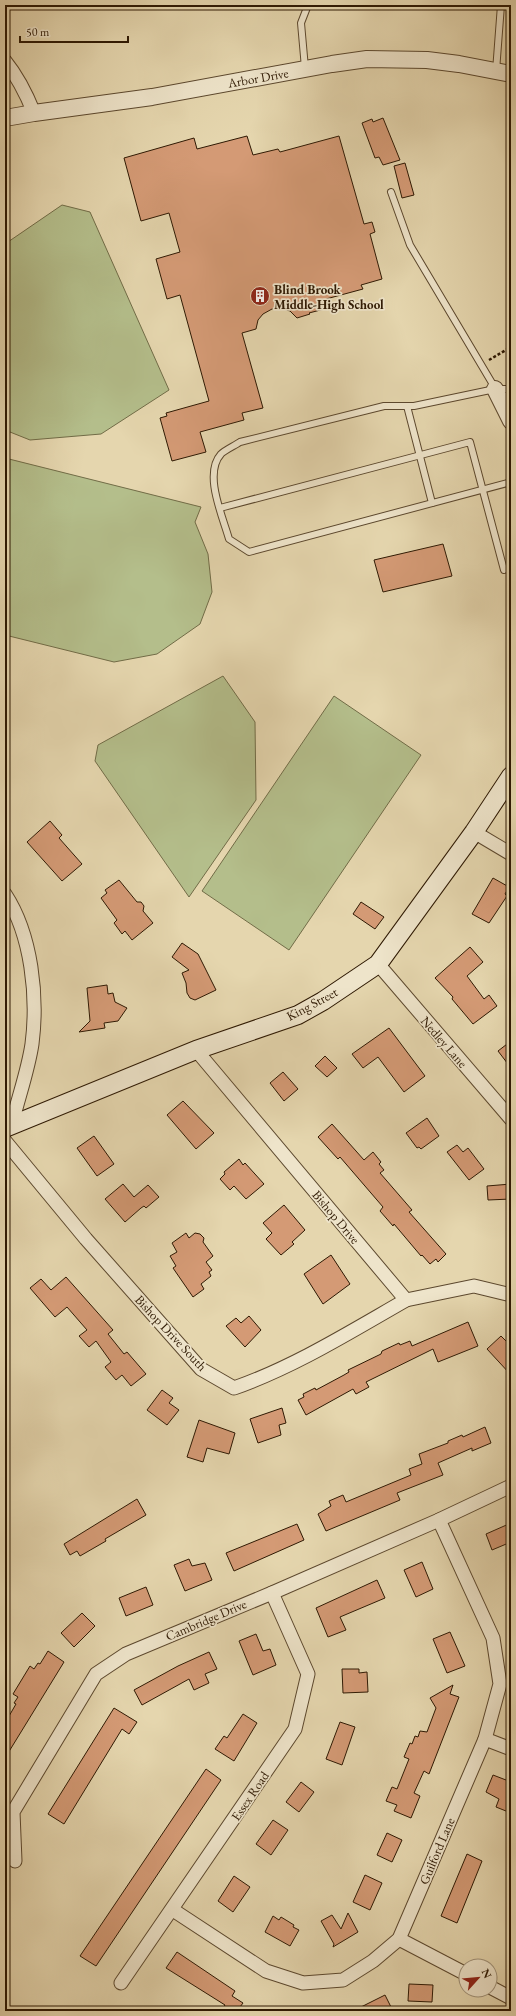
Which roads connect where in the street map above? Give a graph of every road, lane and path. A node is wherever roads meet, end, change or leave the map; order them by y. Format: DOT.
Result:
graph roads {
  1 [pos="308,5"];
  2 [pos="501,5"];
  3 [pos="5,61"];
  4 [pos="306,69"];
  5 [pos="504,72"];
  6 [pos="34,113"];
  7 [pos="5,118"];
  8 [pos="391,192"];
  9 [pos="511,347"];
  10 [pos="482,365"];
  11 [pos="503,389"];
  12 [pos="407,406"];
  13 [pos="511,421"];
  14 [pos="420,455"];
  15 [pos="511,482"];
  16 [pos="483,490"];
  17 [pos="432,503"];
  18 [pos="220,508"];
  19 [pos="504,570"];
  20 [pos="511,776"];
  21 [pos="474,832"];
  22 [pos="511,854"];
  23 [pos="5,894"];
  24 [pos="378,964"];
  25 [pos="196,1050"];
  26 [pos="511,1119"];
  27 [pos="8,1126"];
  28 [pos="5,1141"];
  29 [pos="511,1295"];
  30 [pos="406,1300"];
  31 [pos="511,1486"];
  32 [pos="439,1520"];
  33 [pos="272,1593"];
  34 [pos="485,1739"];
  35 [pos="511,1749"];
  36 [pos="14,1861"];
  37 [pos="173,1910"];
  38 [pos="399,1939"];
  39 [pos="458,1970"];
  40 [pos="121,1983"];
  41 [pos="498,1991"];
  42 [pos="511,1998"];
  1 -- 4 [label="lane"];
  2 -- 5 [label="lane"];
  3 -- 6 [label="street"];
  4 -- 5 [label="street, Arbor Drive"];
  4 -- 6 [label="street, Arbor Drive"];
  6 -- 7 [label="street, Arbor Drive"];
  8 -- 10 [label="lane"];
  9 -- 10 [label="path"];
  10 -- 11 [label="lane"];
  11 -- 12 [label="lane"];
  11 -- 13 [label="street"];
  12 -- 14 [label="lane"];
  12 -- 18 [label="lane"];
  14 -- 16 [label="lane"];
  14 -- 17 [label="lane"];
  14 -- 18 [label="lane"];
  15 -- 16 [label="lane"];
  16 -- 17 [label="lane"];
  16 -- 19 [label="lane"];
  17 -- 18 [label="lane"];
  20 -- 21 [label="main road, King Street"];
  21 -- 22 [label="street"];
  21 -- 24 [label="main road, King Street"];
  23 -- 27 [label="street"];
  24 -- 25 [label="main road, King Street"];
  24 -- 26 [label="street, Nedley Lane"];
  25 -- 27 [label="main road, King Street"];
  25 -- 30 [label="street, Bishop Drive"];
  28 -- 30 [label="street, Bishop Drive South"];
  29 -- 30 [label="street"];
  31 -- 32 [label="street, Cambridge Drive"];
  32 -- 33 [label="street, Cambridge Drive"];
  32 -- 34 [label="street, Guilford Lane"];
  33 -- 36 [label="street, Cambridge Drive"];
  33 -- 37 [label="street, Essex Road"];
  34 -- 35 [label="street"];
  34 -- 38 [label="street, Guilford Lane"];
  37 -- 38 [label="street, Guilford Lane"];
  37 -- 40 [label="street, Essex Road"];
  38 -- 39 [label="street"];
  41 -- 42 [label="street"];
}
